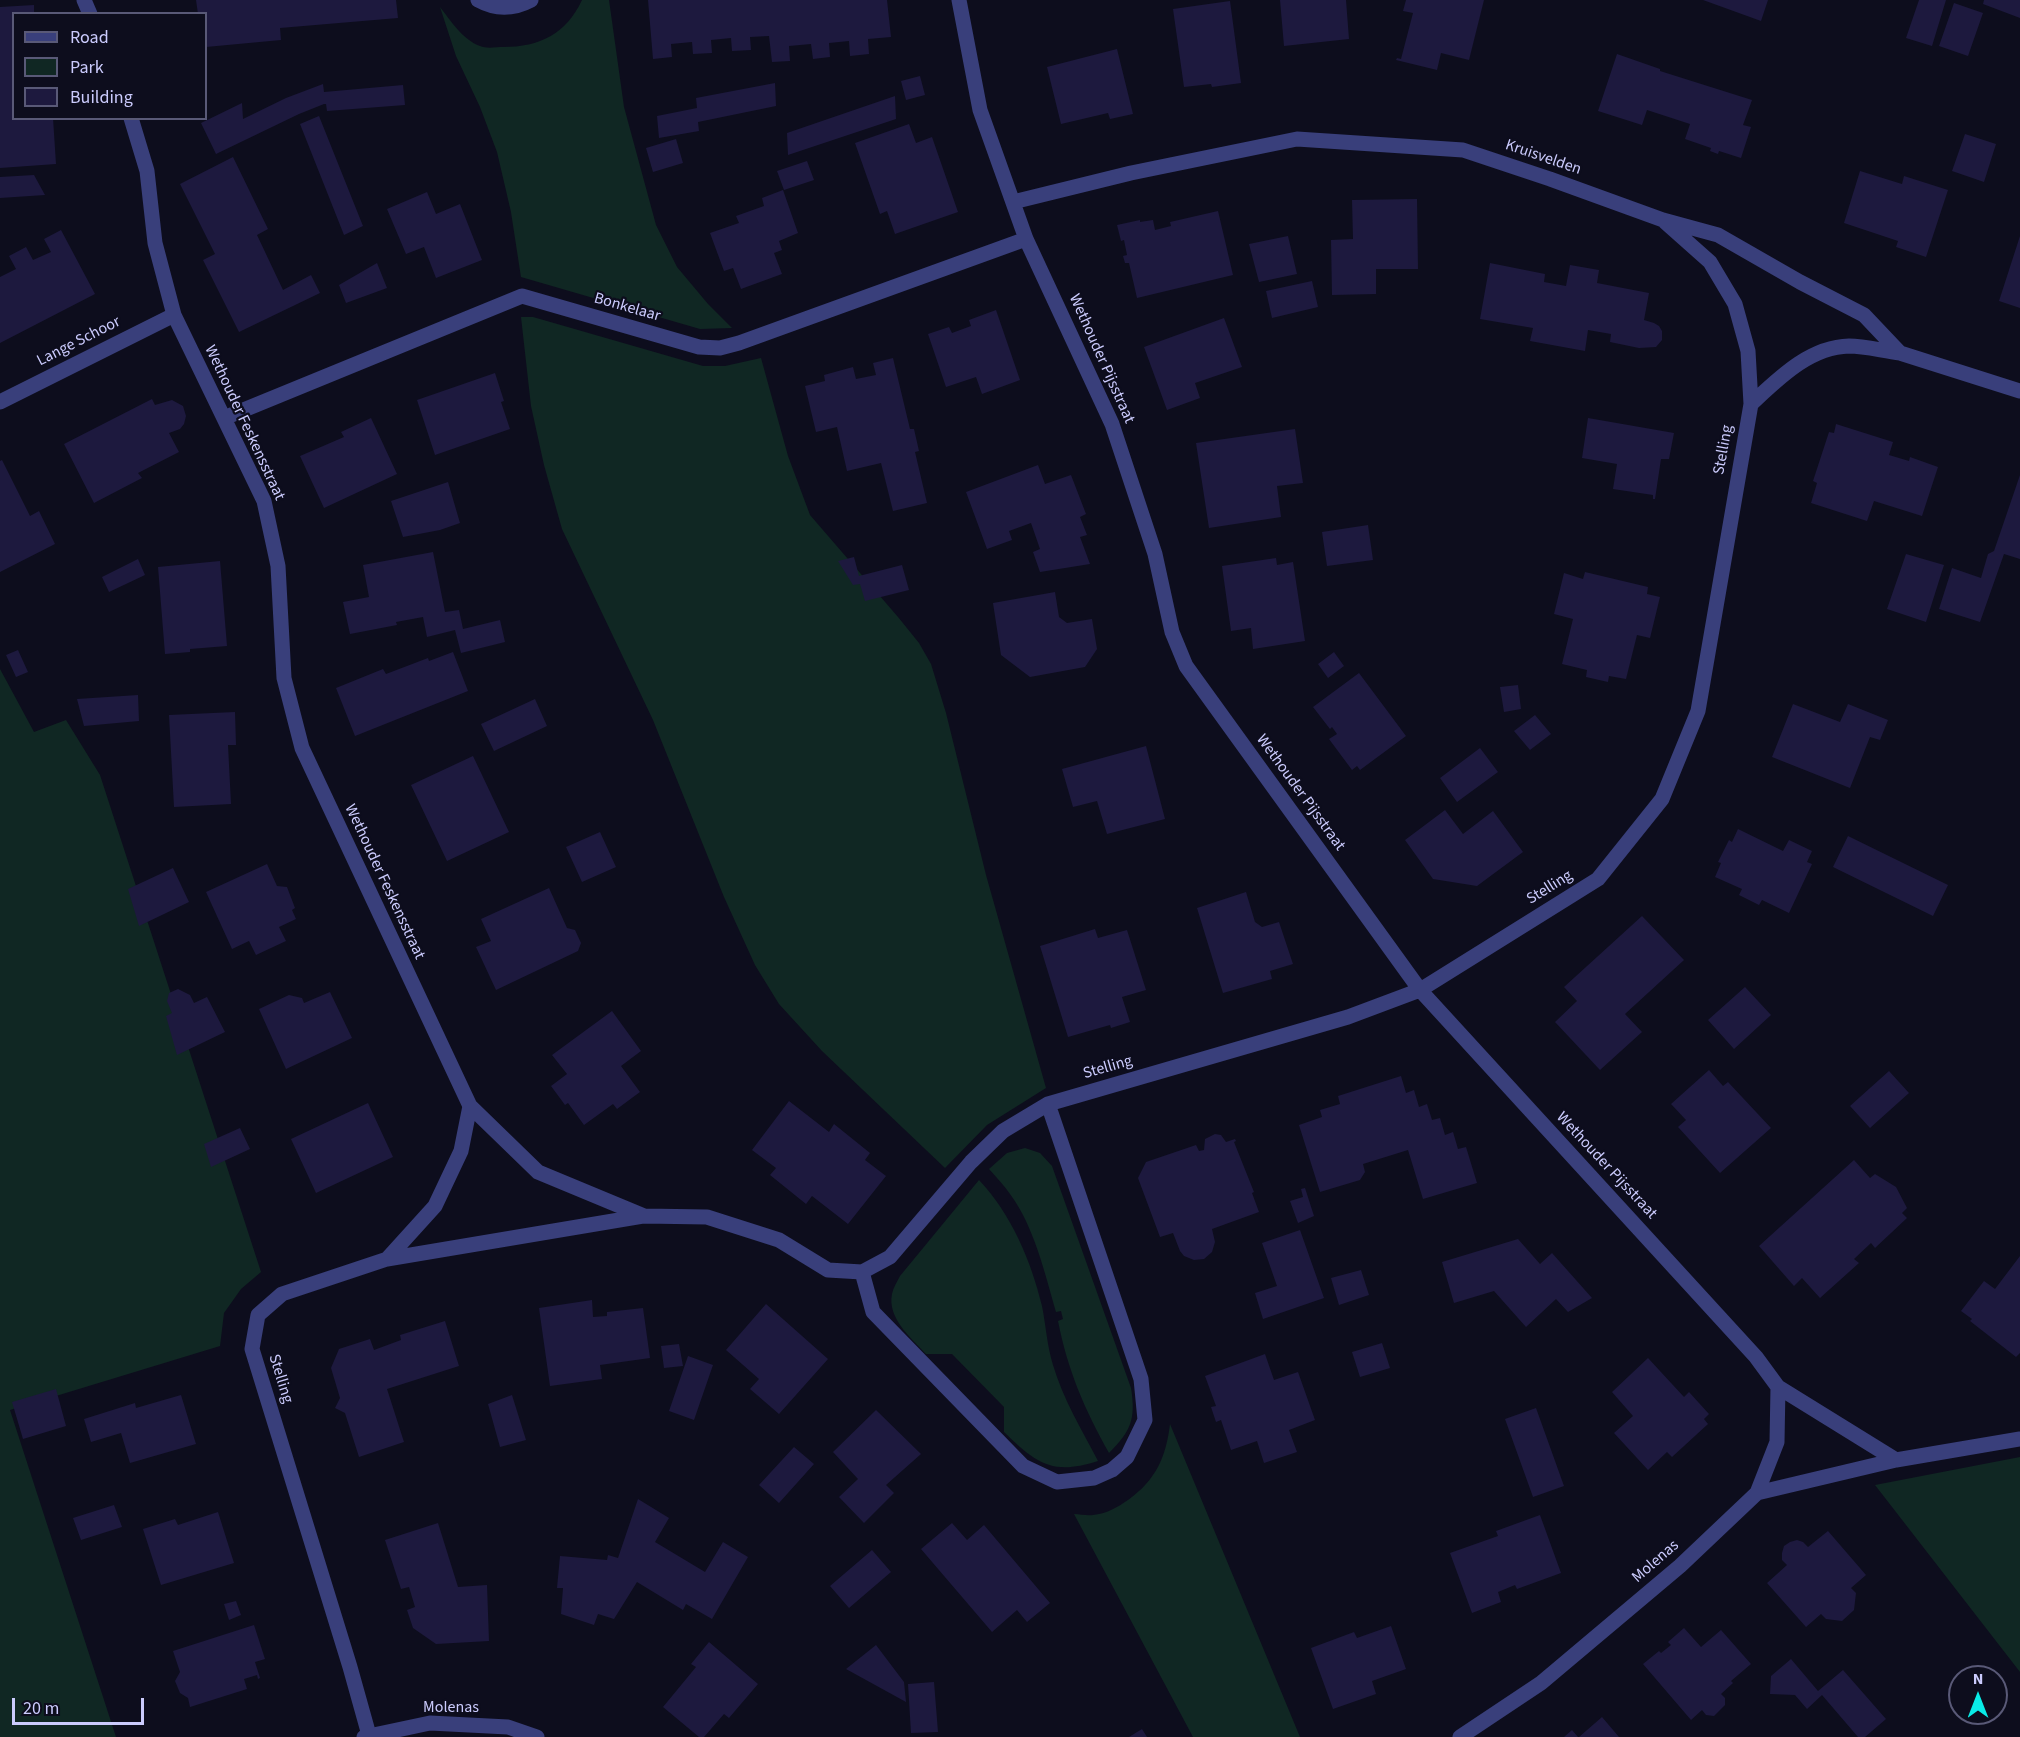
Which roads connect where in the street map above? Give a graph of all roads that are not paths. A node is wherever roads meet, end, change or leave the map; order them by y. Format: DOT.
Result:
graph roads {
  1 [pos="478,0"];
  2 [pos="531,0"];
  3 [pos="959,0"];
  4 [pos="132,120"];
  5 [pos="1013,202"];
  6 [pos="1663,220"];
  7 [pos="1026,239"];
  8 [pos="174,315"];
  9 [pos="1900,353"];
  10 [pos="2020,391"];
  11 [pos="0,402"];
  12 [pos="1750,404"];
  13 [pos="224,418"];
  14 [pos="1420,990"];
  15 [pos="1048,1104"];
  16 [pos="470,1106"];
  17 [pos="644,1216"];
  18 [pos="387,1259"];
  19 [pos="862,1272"];
  20 [pos="1778,1387"];
  21 [pos="2020,1439"];
  22 [pos="1896,1460"];
  23 [pos="1757,1493"];
  24 [pos="366,1736"];
  25 [pos="537,1737"];
  26 [pos="1460,1737"];
  1 -- 2 [label="street"];
  3 -- 5 [label="street, Wethouder Pijsstraat"];
  4 -- 8 [label="street, Wethouder Feskensstraat"];
  5 -- 6 [label="street, Kruisvelden"];
  5 -- 7 [label="street, Wethouder Pijsstraat"];
  6 -- 9 [label="street, Kruisvelden"];
  6 -- 12 [label="street, Stelling"];
  7 -- 13 [label="street, Bonkelaar"];
  7 -- 14 [label="street, Wethouder Pijsstraat"];
  8 -- 11 [label="street, Lange Schoor"];
  8 -- 13 [label="street, Wethouder Feskensstraat"];
  9 -- 10 [label="street, Kruisvelden"];
  9 -- 12 [label="street"];
  12 -- 14 [label="street, Stelling"];
  13 -- 16 [label="street, Wethouder Feskensstraat"];
  14 -- 15 [label="street, Stelling"];
  14 -- 20 [label="street, Wethouder Pijsstraat"];
  15 -- 19 [label="street, Stelling"];
  15 -- 19 [label="street"];
  16 -- 17 [label="street, Stelling"];
  16 -- 18 [label="street"];
  17 -- 18 [label="street, Stelling"];
  17 -- 19 [label="street, Stelling"];
  18 -- 24 [label="street, Stelling"];
  20 -- 22 [label="street"];
  20 -- 23 [label="street"];
  21 -- 22 [label="street"];
  22 -- 23 [label="street"];
  23 -- 26 [label="street, Molenas"];
  24 -- 25 [label="street, Molenas"];
}
